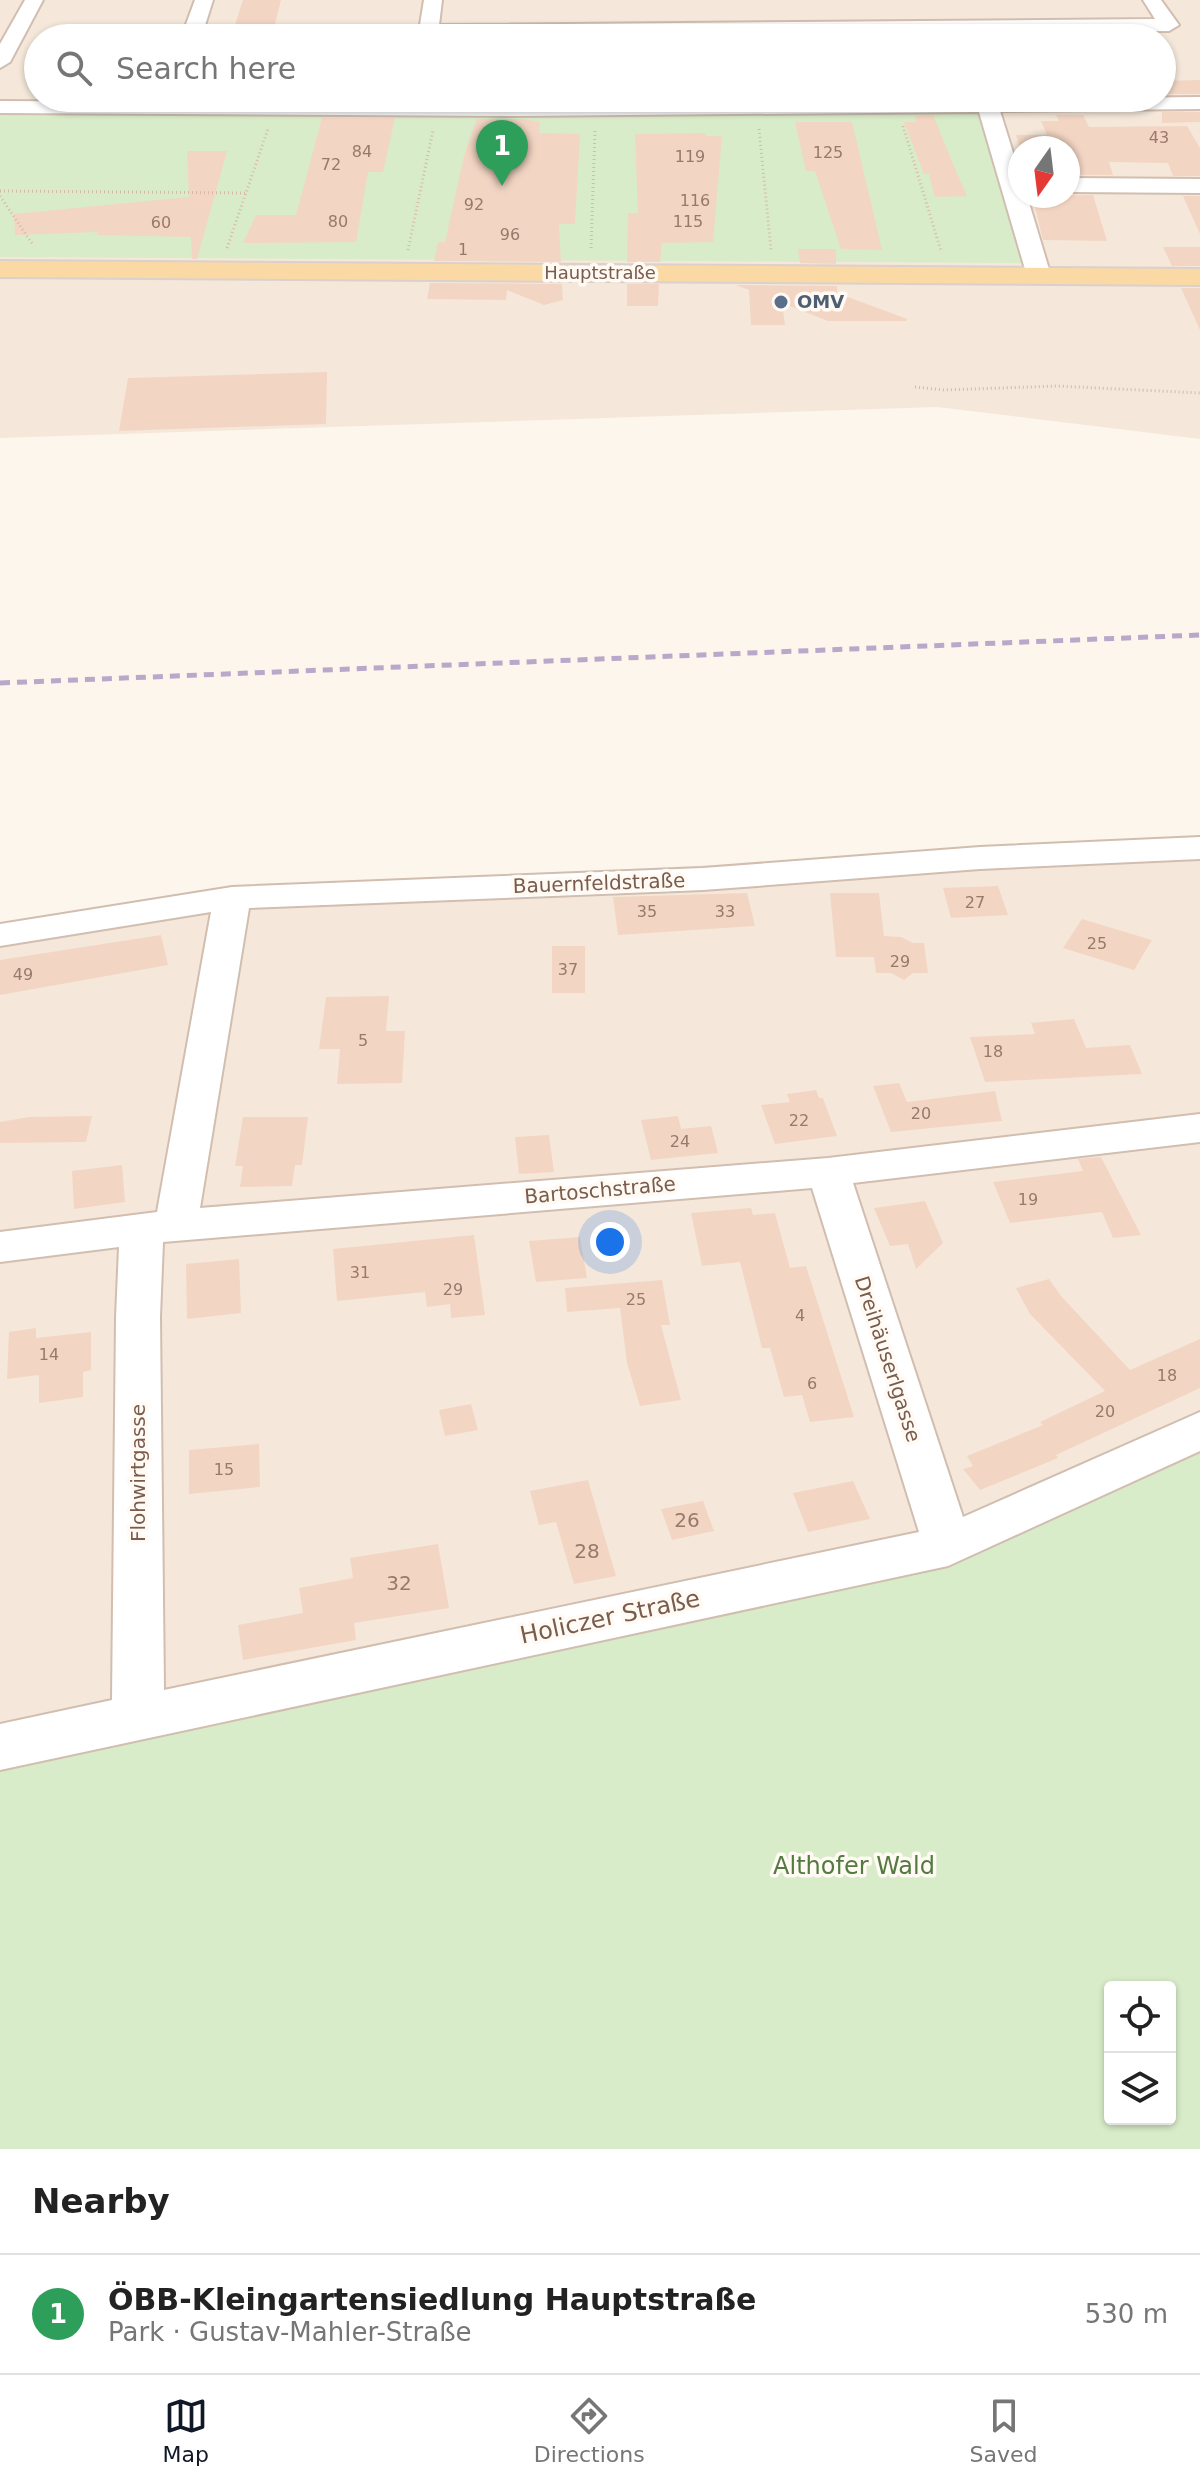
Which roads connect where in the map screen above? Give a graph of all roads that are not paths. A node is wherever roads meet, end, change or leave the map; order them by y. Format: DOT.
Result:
graph roads {
  1 [pos="34,0"];
  2 [pos="204,0"];
  3 [pos="433,0"];
  4 [pos="1152,0"];
  5 [pos="196,24"];
  6 [pos="430,24"];
  7 [pos="599,24"];
  8 [pos="744,24"];
  9 [pos="889,24"];
  10 [pos="1142,24"];
  11 [pos="1168,24"];
  12 [pos="0,62"];
  13 [pos="1176,103"];
  14 [pos="1200,103"];
  15 [pos="24,106"];
  16 [pos="0,107"];
  17 [pos="991,112"];
  18 [pos="1008,160"];
  19 [pos="1080,185"];
  20 [pos="1200,186"];
  21 [pos="1023,208"];
  22 [pos="0,269"];
  23 [pos="1039,276"];
  24 [pos="1200,277"];
  25 [pos="1200,848"];
  26 [pos="232,898"];
  27 [pos="0,935"];
  28 [pos="1200,1128"];
  29 [pos="828,1172"];
  30 [pos="159,1226"];
  31 [pos="0,1247"];
  32 [pos="1200,1430"];
  33 [pos="948,1546"];
  34 [pos="138,1718"];
  35 [pos="0,1747"];
  1 -- 12 [label="street"];
  2 -- 5 [label="street"];
  3 -- 6 [label="street"];
  4 -- 11 [label="street"];
  7 -- 8 [label="street"];
  9 -- 10 [label="street"];
  13 -- 14 [label="street"];
  15 -- 16 [label="street"];
  17 -- 18 [label="street"];
  19 -- 20 [label="street"];
  21 -- 23 [label="street"];
  22 -- 23 [label="main road, Hauptstraße"];
  23 -- 24 [label="main road, Hauptstraße"];
  25 -- 26 [label="street, Bauernfeldstraße"];
  26 -- 27 [label="street, Bauernfeldstraße"];
  26 -- 30 [label="street, Flohwirtgasse"];
  28 -- 29 [label="street, Bartoschstraße"];
  29 -- 30 [label="street, Bartoschstraße"];
  29 -- 33 [label="street, Dreihäuserlgasse"];
  30 -- 31 [label="street, Bartoschstraße"];
  30 -- 34 [label="street, Flohwirtgasse"];
  32 -- 33 [label="street, Holiczer Straße"];
  33 -- 34 [label="street, Holiczer Straße"];
  34 -- 35 [label="street, Holiczer Straße"];
}
